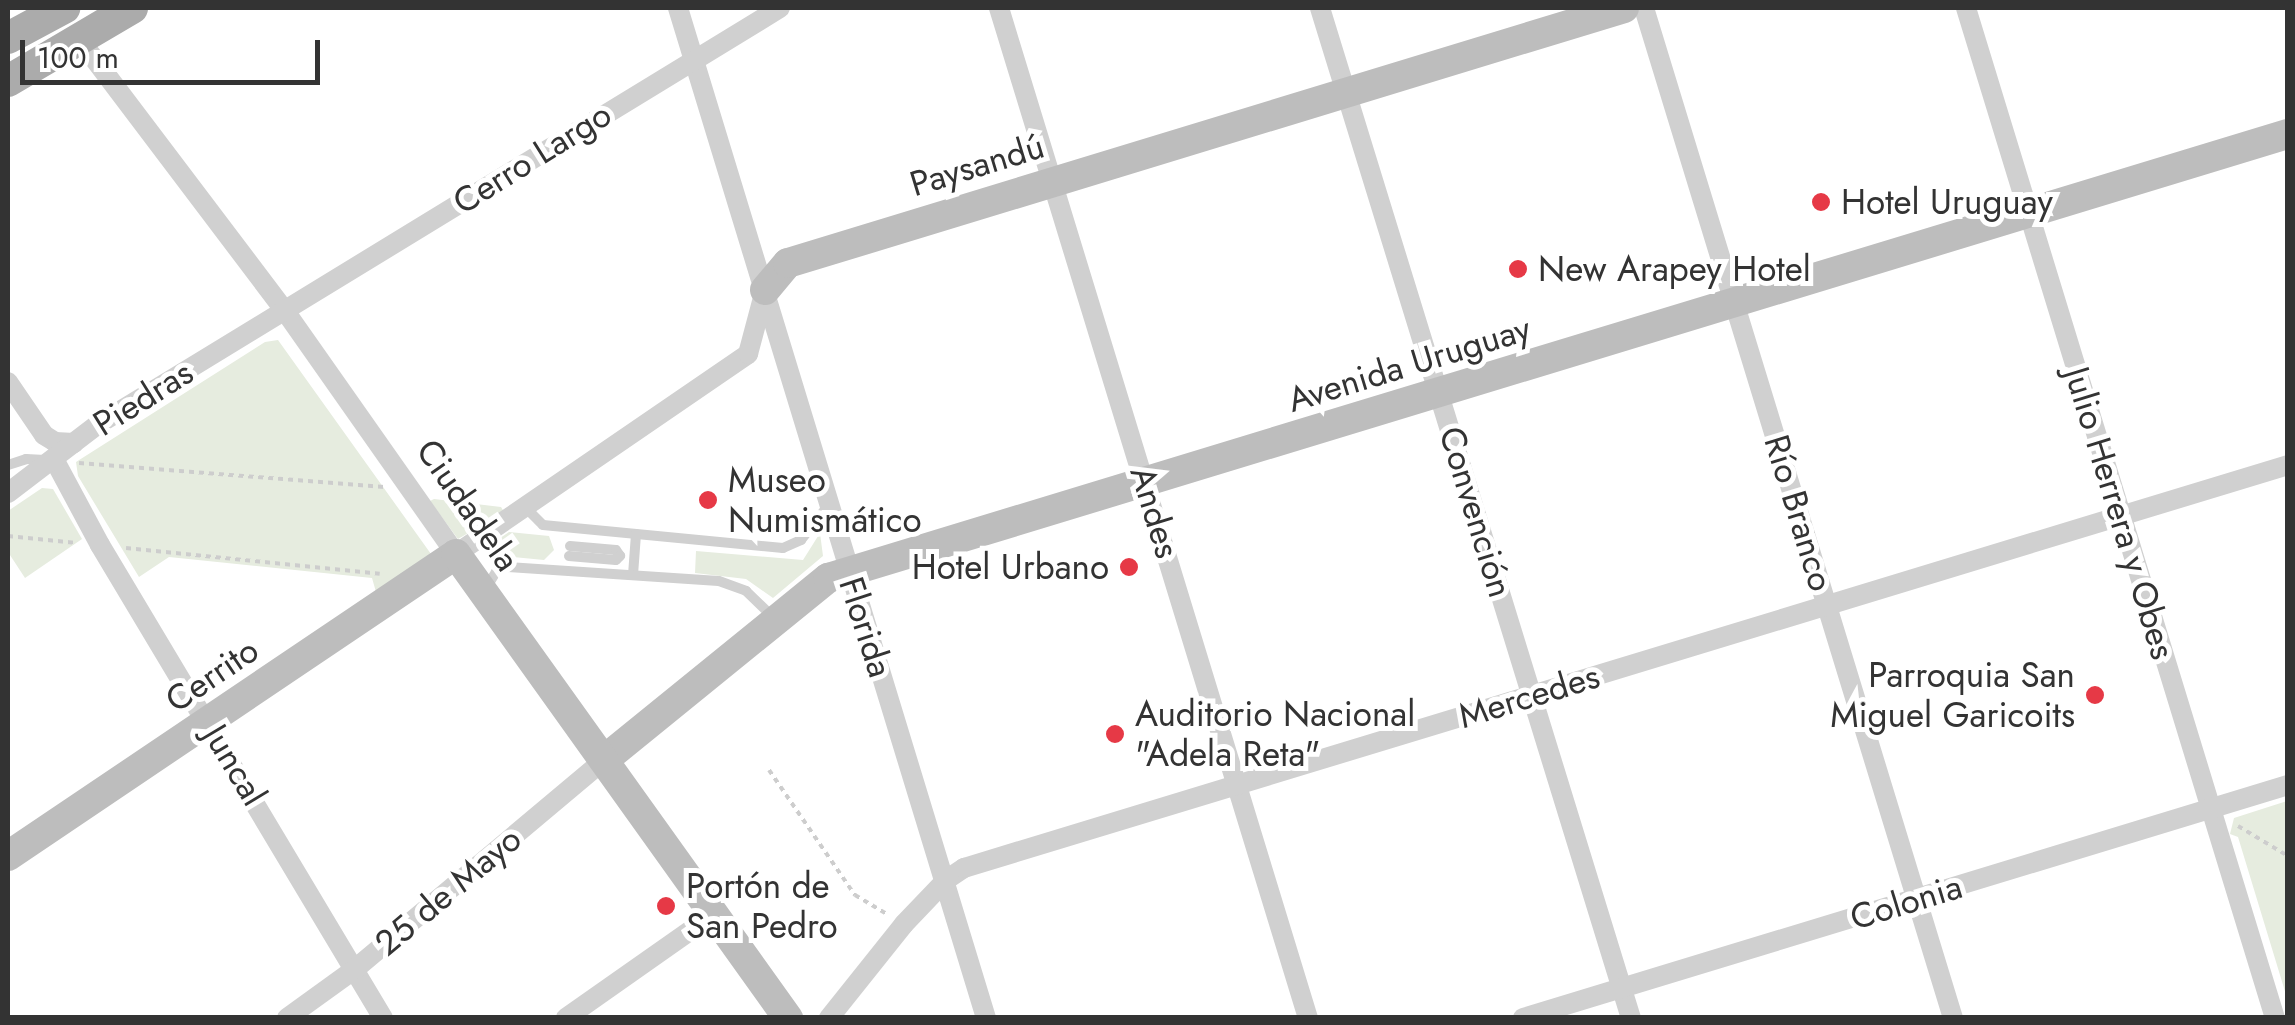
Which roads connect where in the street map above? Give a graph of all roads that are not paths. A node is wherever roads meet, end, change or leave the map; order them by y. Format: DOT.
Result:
graph roads {
  1 [pos="64,8"];
  2 [pos="132,8"];
  3 [pos="678,8"];
  4 [pos="780,8"];
  5 [pos="999,8"];
  6 [pos="1320,8"];
  7 [pos="1624,8"];
  8 [pos="1644,8"];
  9 [pos="1966,8"];
  10 [pos="8,38"];
  11 [pos="80,40"];
  12 [pos="692,58"];
  13 [pos="8,81"];
  14 [pos="1346,94"];
  15 [pos="2288,134"];
  16 [pos="1054,181"];
  17 [pos="2028,211"];
  18 [pos="765,290"];
  19 [pos="1734,303"];
  20 [pos="285,310"];
  21 [pos="8,382"];
  22 [pos="1439,394"];
  23 [pos="74,443"];
  24 [pos="55,461"];
  25 [pos="8,465"];
  26 [pos="2288,465"];
  27 [pos="1146,483"];
  28 [pos="8,493"];
  29 [pos="525,507"];
  30 [pos="827,507"];
  31 [pos="2121,516"];
  32 [pos="571,528"];
  33 [pos="636,534"];
  34 [pos="570,551"];
  35 [pos="456,554"];
  36 [pos="620,556"];
  37 [pos="568,571"];
  38 [pos="848,571"];
  39 [pos="633,575"];
  40 [pos="483,593"];
  41 [pos="1827,603"];
  42 [pos="775,620"];
  43 [pos="1532,695"];
  44 [pos="210,722"];
  45 [pos="604,760"];
  46 [pos="1237,784"];
  47 [pos="2288,784"];
  48 [pos="2211,807"];
  49 [pos="8,856"];
  50 [pos="946,880"];
  51 [pos="1917,900"];
  52 [pos="714,914"];
  53 [pos="355,969"];
  54 [pos="1622,987"];
  55 [pos="287,1018"];
  56 [pos="383,1018"];
  57 [pos="566,1018"];
  58 [pos="788,1018"];
  59 [pos="829,1018"];
  60 [pos="986,1018"];
  61 [pos="1308,1018"];
  62 [pos="1523,1018"];
  63 [pos="1631,1018"];
  64 [pos="1954,1018"];
  65 [pos="2275,1018"];
  1 -- 10 [label="main road"];
  2 -- 11 [label="main road"];
  3 -- 12 [label="street, Florida"];
  4 -- 12 [label="street, Cerro Largo"];
  5 -- 16 [label="street, Andes"];
  6 -- 14 [label="street, Convención"];
  7 -- 14 [label="street, Paysandú"];
  8 -- 19 [label="street, Río Branco"];
  9 -- 17 [label="street, Julio Herrera y Obes"];
  11 -- 13 [label="main road"];
  11 -- 20 [label="street, Ciudadela"];
  12 -- 18 [label="street, Florida"];
  12 -- 20 [label="street, Cerro Largo"];
  14 -- 16 [label="street, Paysandú"];
  14 -- 22 [label="street, Convención"];
  15 -- 17 [label="street, Avenida Uruguay"];
  16 -- 18 [label="street, Paysandú"];
  16 -- 27 [label="street, Andes"];
  17 -- 19 [label="street, Avenida Uruguay"];
  17 -- 31 [label="street, Julio Herrera y Obes"];
  18 -- 29 [label="street"];
  18 -- 30 [label="street, Florida"];
  19 -- 22 [label="street, Avenida Uruguay"];
  19 -- 41 [label="street, Río Branco"];
  20 -- 23 [label="street, Piedras"];
  20 -- 35 [label="street, Ciudadela"];
  21 -- 23 [label="street"];
  22 -- 27 [label="street, Avenida Uruguay"];
  22 -- 43 [label="street, Convención"];
  23 -- 24 [label="street, Piedras"];
  24 -- 25 [label="lane"];
  24 -- 28 [label="street, Piedras"];
  24 -- 44 [label="street, Juncal"];
  26 -- 31 [label="street, Mercedes"];
  27 -- 38 [label="street, Avenida Uruguay"];
  27 -- 46 [label="street, Andes"];
  29 -- 32 [label="lane"];
  29 -- 35 [label="street"];
  30 -- 33 [label="lane"];
  30 -- 38 [label="street, Florida"];
  31 -- 41 [label="street, Mercedes"];
  31 -- 48 [label="street, Julio Herrera y Obes"];
  32 -- 33 [label="lane"];
  32 -- 34 [label="lane"];
  33 -- 39 [label="lane"];
  34 -- 36 [label="lane"];
  34 -- 37 [label="lane"];
  35 -- 40 [label="street, Ciudadela"];
  35 -- 44 [label="street, Cerrito"];
  37 -- 39 [label="lane"];
  37 -- 40 [label="lane"];
  38 -- 42 [label="street, Avenida Uruguay"];
  38 -- 50 [label="street, Florida"];
  39 -- 42 [label="lane"];
  40 -- 45 [label="street, Ciudadela"];
  41 -- 43 [label="street, Mercedes"];
  41 -- 51 [label="street, Río Branco"];
  42 -- 45 [label="street, Avenida Uruguay"];
  43 -- 46 [label="street, Mercedes"];
  43 -- 54 [label="street, Convención"];
  44 -- 49 [label="street, Cerrito"];
  44 -- 53 [label="street, Juncal"];
  45 -- 52 [label="street, Ciudadela"];
  45 -- 53 [label="street, 25 de Mayo"];
  46 -- 50 [label="street, Mercedes"];
  46 -- 61 [label="street, Andes"];
  47 -- 48 [label="street, Colonia"];
  48 -- 51 [label="street, Colonia"];
  48 -- 65 [label="street, Julio Herrera y Obes"];
  50 -- 59 [label="street, Mercedes"];
  50 -- 60 [label="street, Florida"];
  51 -- 54 [label="street, Colonia"];
  51 -- 64 [label="street, Río Branco"];
  52 -- 57 [label="street"];
  52 -- 58 [label="street, Ciudadela"];
  53 -- 55 [label="street, 25 de Mayo"];
  53 -- 56 [label="street, Juncal"];
  54 -- 62 [label="street, Colonia"];
  54 -- 63 [label="street, Convención"];
}
